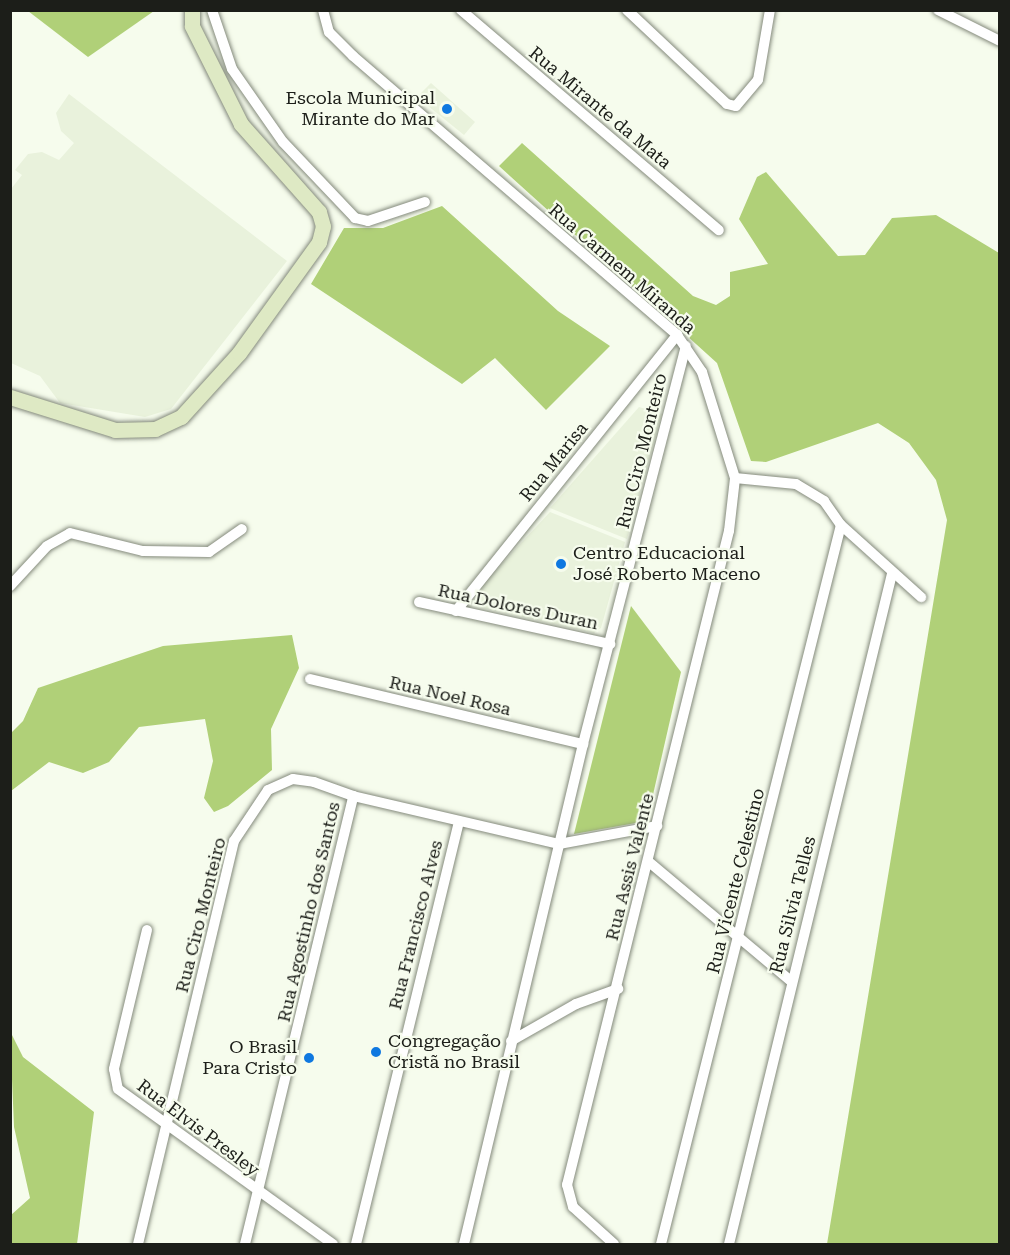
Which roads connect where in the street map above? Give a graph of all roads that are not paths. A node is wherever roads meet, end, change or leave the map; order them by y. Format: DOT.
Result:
graph roads {
  1 [pos="192,10"];
  2 [pos="212,10"];
  3 [pos="323,10"];
  4 [pos="461,10"];
  5 [pos="627,10"];
  6 [pos="770,10"];
  7 [pos="938,10"];
  8 [pos="999,41"];
  9 [pos="232,69"];
  10 [pos="215,78"];
  11 [pos="425,202"];
  12 [pos="718,230"];
  13 [pos="677,335"];
  14 [pos="686,346"];
  15 [pos="10,396"];
  16 [pos="735,478"];
  17 [pos="841,525"];
  18 [pos="242,529"];
  19 [pos="892,574"];
  20 [pos="10,586"];
  21 [pos="921,597"];
  22 [pos="419,602"];
  23 [pos="456,611"];
  24 [pos="610,644"];
  25 [pos="310,679"];
  26 [pos="583,744"];
  27 [pos="353,796"];
  28 [pos="459,823"];
  29 [pos="657,826"];
  30 [pos="559,844"];
  31 [pos="648,862"];
  32 [pos="147,930"];
  33 [pos="740,939"];
  34 [pos="791,981"];
  35 [pos="618,989"];
  36 [pos="511,1041"];
  37 [pos="167,1128"];
  38 [pos="257,1193"];
  39 [pos="138,1245"];
  40 [pos="245,1245"];
  41 [pos="333,1245"];
  42 [pos="356,1245"];
  43 [pos="464,1245"];
  44 [pos="614,1245"];
  45 [pos="661,1245"];
  46 [pos="729,1245"];
  1 -- 10 [label="street"];
  2 -- 9 [label="street"];
  3 -- 13 [label="street, Rua Carmem Miranda"];
  4 -- 12 [label="street, Rua Mirante da Mata"];
  5 -- 6 [label="street"];
  7 -- 8 [label="street"];
  9 -- 10 [label="street"];
  9 -- 11 [label="street"];
  10 -- 15 [label="street"];
  13 -- 14 [label="street, Rua Carmem Miranda"];
  13 -- 23 [label="street, Rua Marisa"];
  14 -- 16 [label="street, Rua Carmem Miranda"];
  14 -- 24 [label="street, Rua Ciro Monteiro"];
  16 -- 17 [label="street"];
  16 -- 29 [label="street, Rua Assis Valente"];
  17 -- 19 [label="street"];
  17 -- 33 [label="street, Rua Vicente Celestino"];
  18 -- 20 [label="street"];
  19 -- 21 [label="street"];
  19 -- 34 [label="street, Rua Silvia Telles"];
  22 -- 23 [label="street, Rua Dolores Duran"];
  23 -- 24 [label="street, Rua Dolores Duran"];
  24 -- 26 [label="street, Rua Ciro Monteiro"];
  25 -- 26 [label="street, Rua Noel Rosa"];
  26 -- 30 [label="street, Rua Ciro Monteiro"];
  27 -- 28 [label="street, Rua Ciro Monteiro"];
  27 -- 37 [label="street, Rua Ciro Monteiro"];
  27 -- 38 [label="street, Rua Agostinho dos Santos"];
  28 -- 30 [label="street, Rua Ciro Monteiro"];
  28 -- 42 [label="street, Rua Francisco Alves"];
  29 -- 30 [label="street"];
  29 -- 31 [label="street, Rua Assis Valente"];
  30 -- 36 [label="street, Rua Ciro Monteiro"];
  31 -- 33 [label="street"];
  31 -- 35 [label="street, Rua Assis Valente"];
  32 -- 37 [label="street, Rua Elvis Presley"];
  33 -- 34 [label="street"];
  33 -- 45 [label="street, Rua Vicente Celestino"];
  34 -- 46 [label="street, Rua Silvia Telles"];
  35 -- 36 [label="street"];
  35 -- 44 [label="street, Rua Assis Valente"];
  36 -- 43 [label="street, Rua Ciro Monteiro"];
  37 -- 38 [label="street, Rua Elvis Presley"];
  37 -- 39 [label="street, Rua Ciro Monteiro"];
  38 -- 40 [label="street, Rua Agostinho dos Santos"];
  38 -- 41 [label="street, Rua Elvis Presley"];
}
